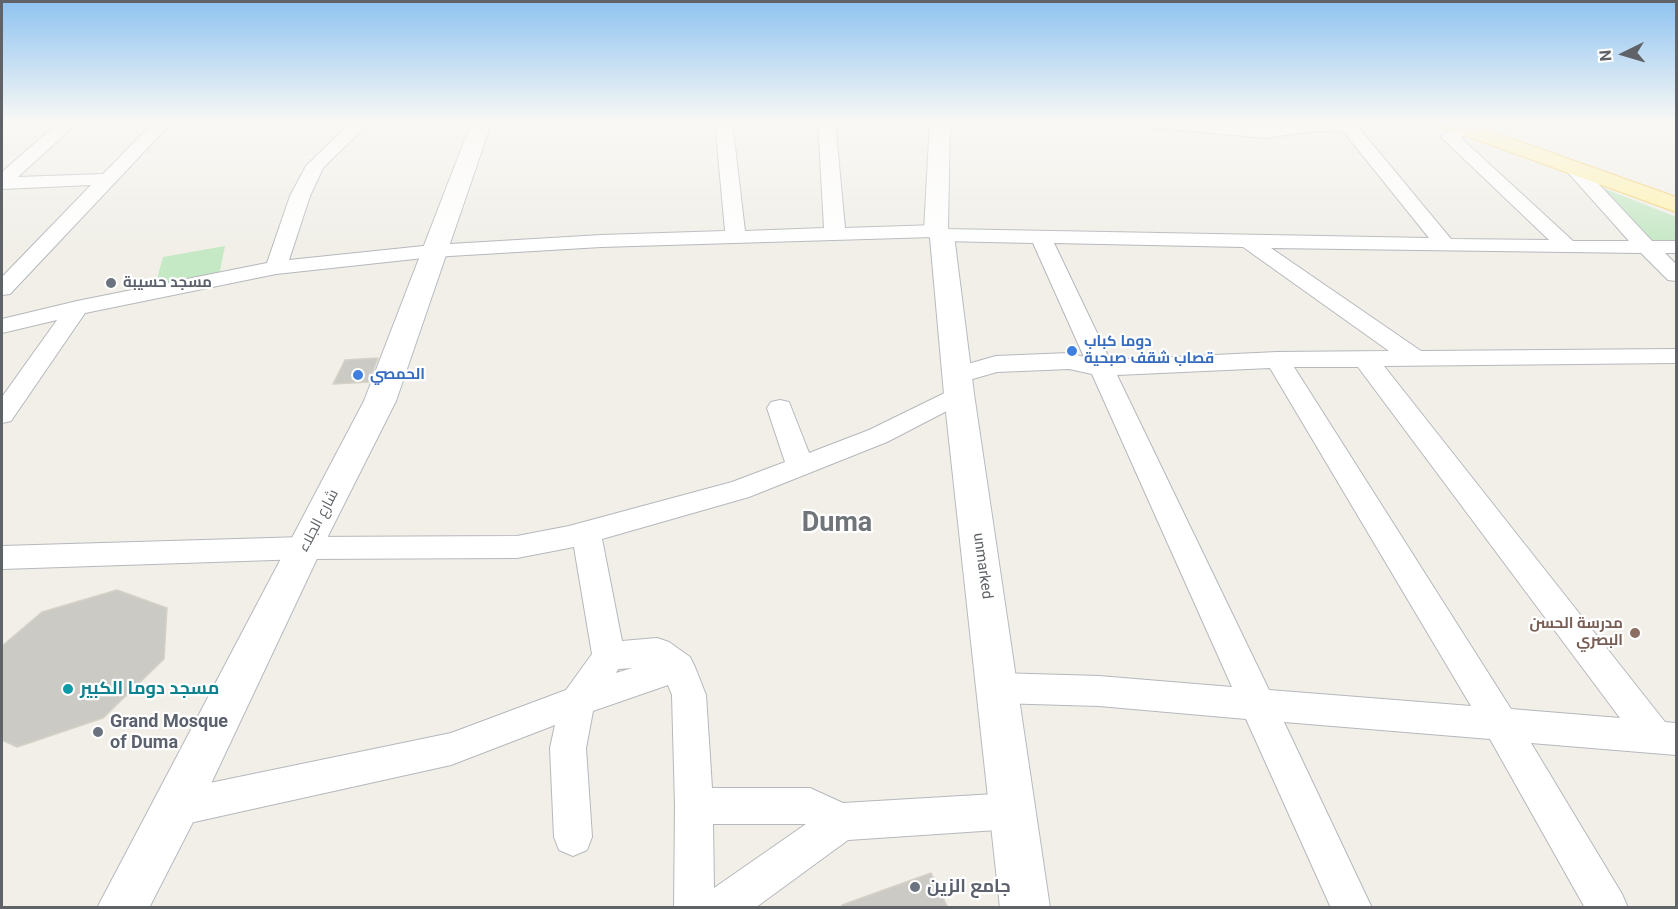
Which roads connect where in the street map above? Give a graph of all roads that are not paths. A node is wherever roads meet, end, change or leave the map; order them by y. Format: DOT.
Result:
graph roads {
  1 [pos="23,163"];
  2 [pos="122,163"];
  3 [pos="318,163"];
  4 [pos="466,163"];
  5 [pos="728,163"];
  6 [pos="830,163"];
  7 [pos="942,163"];
  8 [pos="1385,163"];
  9 [pos="1478,163"];
  10 [pos="1562,163"];
  11 [pos="1588,163"];
  12 [pos="1573,168"];
  13 [pos="107,179"];
  14 [pos="2,182"];
  15 [pos="1677,192"];
  16 [pos="1677,205"];
  17 [pos="836,233"];
  18 [pos="946,234"];
  19 [pos="736,237"];
  20 [pos="1041,237"];
  21 [pos="1247,240"];
  22 [pos="1444,243"];
  23 [pos="1646,247"];
  24 [pos="1677,247"];
  25 [pos="1568,248"];
  26 [pos="433,251"];
  27 [pos="276,268"];
  28 [pos="1677,275"];
  29 [pos="3,287"];
  30 [pos="76,308"];
  31 [pos="2,326"];
  32 [pos="1677,356"];
  33 [pos="1413,357"];
  34 [pos="1277,360"];
  35 [pos="1366,360"];
  36 [pos="1100,368"];
  37 [pos="959,384"];
  38 [pos="780,408"];
  39 [pos="2,415"];
  40 [pos="800,467"];
  41 [pos="586,532"];
  42 [pos="304,548"];
  43 [pos="2,558"];
  44 [pos="609,656"];
  45 [pos="678,667"];
  46 [pos="998,688"];
  47 [pos="578,701"];
  48 [pos="1258,705"];
  49 [pos="1501,725"];
  50 [pos="1666,738"];
  51 [pos="694,806"];
  52 [pos="176,808"];
  53 [pos="1012,811"];
  54 [pos="841,822"];
  55 [pos="573,837"];
  56 [pos="122,908"];
  57 [pos="694,908"];
  58 [pos="720,908"];
  59 [pos="1025,908"];
  60 [pos="1352,908"];
  61 [pos="1608,908"];
  1 -- 14 [label="street"];
  2 -- 13 [label="street"];
  3 -- 27 [label="street"];
  4 -- 26 [label="street, شارع الجلاء"];
  5 -- 19 [label="street"];
  6 -- 17 [label="street"];
  7 -- 18 [label="street"];
  8 -- 22 [label="street"];
  9 -- 25 [label="street"];
  10 -- 12 [label="main road"];
  11 -- 15 [label="main road"];
  12 -- 16 [label="main road"];
  12 -- 23 [label="street"];
  13 -- 14 [label="street"];
  13 -- 29 [label="street"];
  17 -- 18 [label="street"];
  17 -- 19 [label="street"];
  18 -- 20 [label="street"];
  18 -- 37 [label="street"];
  19 -- 26 [label="street"];
  20 -- 21 [label="street"];
  20 -- 36 [label="street"];
  21 -- 22 [label="street"];
  21 -- 33 [label="street"];
  22 -- 25 [label="street"];
  23 -- 24 [label="street"];
  23 -- 25 [label="street"];
  23 -- 28 [label="street"];
  26 -- 27 [label="street"];
  26 -- 42 [label="street, شارع الجلاء"];
  27 -- 30 [label="street"];
  29 -- 30 [label="street"];
  30 -- 31 [label="street"];
  30 -- 39 [label="street"];
  32 -- 33 [label="street"];
  33 -- 35 [label="street"];
  34 -- 35 [label="street"];
  34 -- 36 [label="street"];
  34 -- 49 [label="street"];
  35 -- 50 [label="street"];
  36 -- 37 [label="street"];
  36 -- 48 [label="street"];
  37 -- 40 [label="street"];
  37 -- 46 [label="street, unmarked"];
  38 -- 40 [label="street"];
  40 -- 41 [label="street"];
  41 -- 42 [label="street"];
  41 -- 44 [label="street"];
  42 -- 43 [label="street"];
  42 -- 52 [label="street, شارع الجلاء"];
  44 -- 45 [label="street"];
  44 -- 47 [label="street"];
  45 -- 47 [label="street"];
  45 -- 51 [label="street"];
  46 -- 48 [label="street"];
  46 -- 53 [label="street, unmarked"];
  47 -- 52 [label="street"];
  47 -- 55 [label="street"];
  48 -- 49 [label="street"];
  48 -- 60 [label="street"];
  49 -- 50 [label="street"];
  49 -- 61 [label="street"];
  51 -- 54 [label="street"];
  51 -- 57 [label="street"];
  52 -- 56 [label="street, شارع الجلاء"];
  53 -- 54 [label="street"];
  53 -- 59 [label="street, unmarked"];
  54 -- 58 [label="street"];
}
